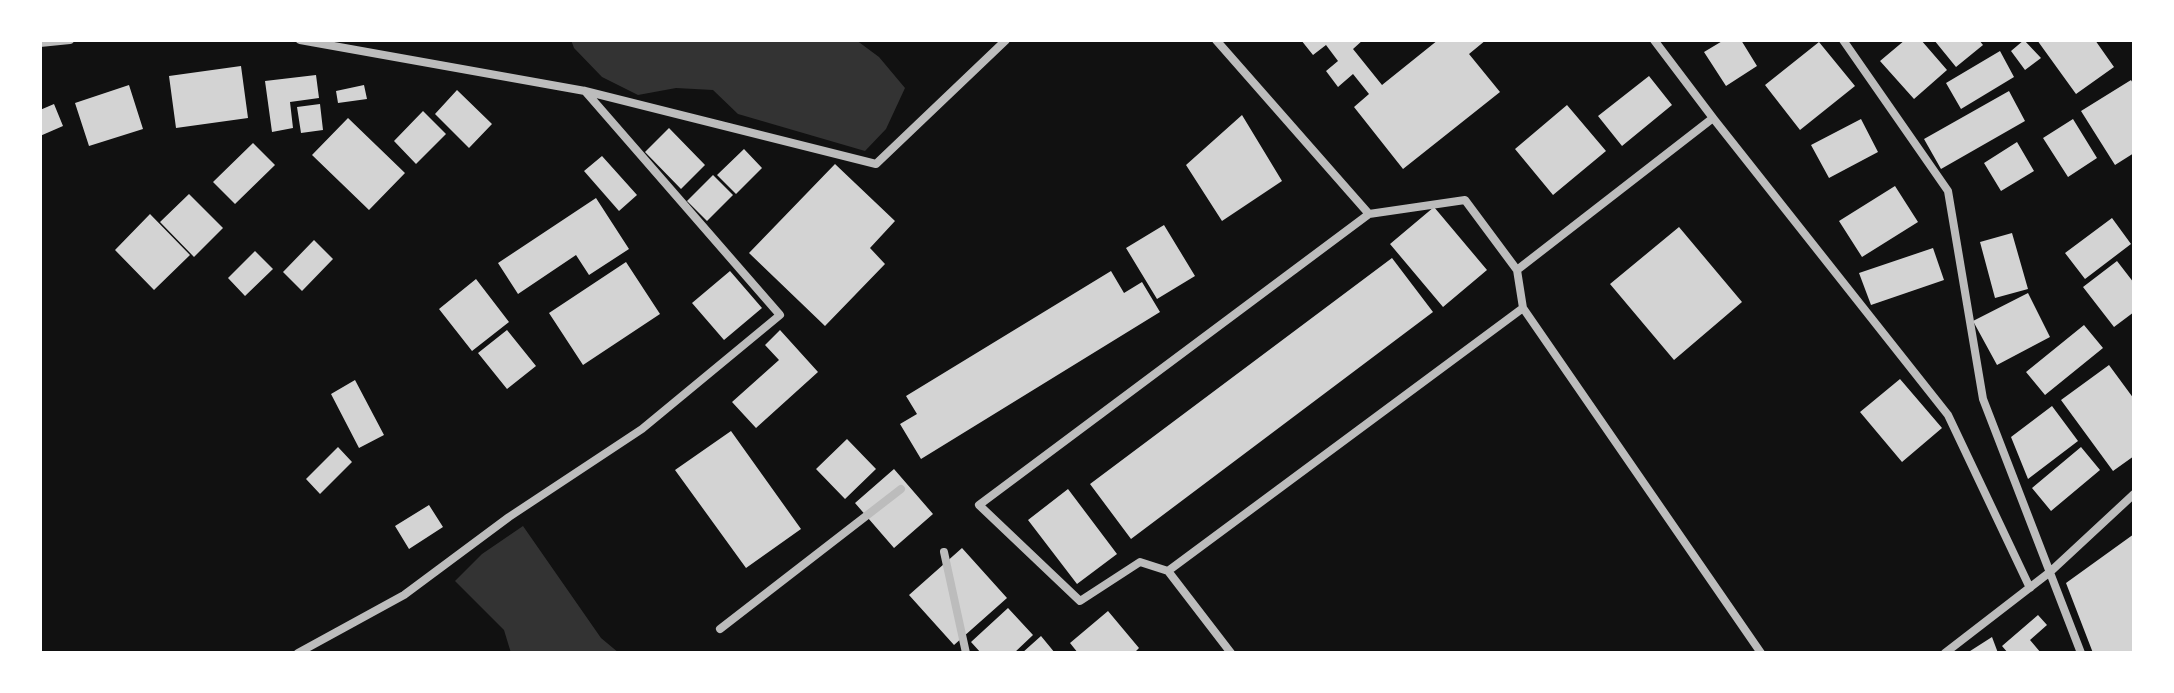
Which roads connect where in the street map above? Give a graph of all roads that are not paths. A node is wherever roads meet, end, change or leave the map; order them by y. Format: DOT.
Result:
graph roads {
  1 [pos="70,40"];
  2 [pos="300,40"];
  3 [pos="1006,40"];
  4 [pos="1216,40"];
  5 [pos="1654,40"];
  6 [pos="1843,40"];
  7 [pos="40,43"];
  8 [pos="585,91"];
  9 [pos="1713,118"];
  10 [pos="1369,214"];
  11 [pos="1517,270"];
  12 [pos="1523,308"];
  13 [pos="901,489"];
  14 [pos="2134,494"];
  15 [pos="944,552"];
  16 [pos="1168,571"];
  17 [pos="2050,572"];
  18 [pos="2030,588"];
  19 [pos="720,629"];
  20 [pos="298,653"];
  21 [pos="966,653"];
  22 [pos="1231,653"];
  23 [pos="1761,653"];
  24 [pos="1945,653"];
  25 [pos="2081,653"];
  1 -- 7 [label="street"];
  2 -- 8 [label="street"];
  3 -- 8 [label="street"];
  4 -- 10 [label="street"];
  5 -- 9 [label="street"];
  6 -- 17 [label="street"];
  8 -- 20 [label="street"];
  9 -- 11 [label="street"];
  9 -- 18 [label="street"];
  10 -- 11 [label="street"];
  10 -- 16 [label="street"];
  11 -- 12 [label="street"];
  12 -- 16 [label="street"];
  12 -- 23 [label="street"];
  13 -- 19 [label="street"];
  14 -- 17 [label="street"];
  15 -- 21 [label="street"];
  16 -- 22 [label="street"];
  17 -- 18 [label="street"];
  17 -- 25 [label="street"];
  18 -- 24 [label="street"];
}
